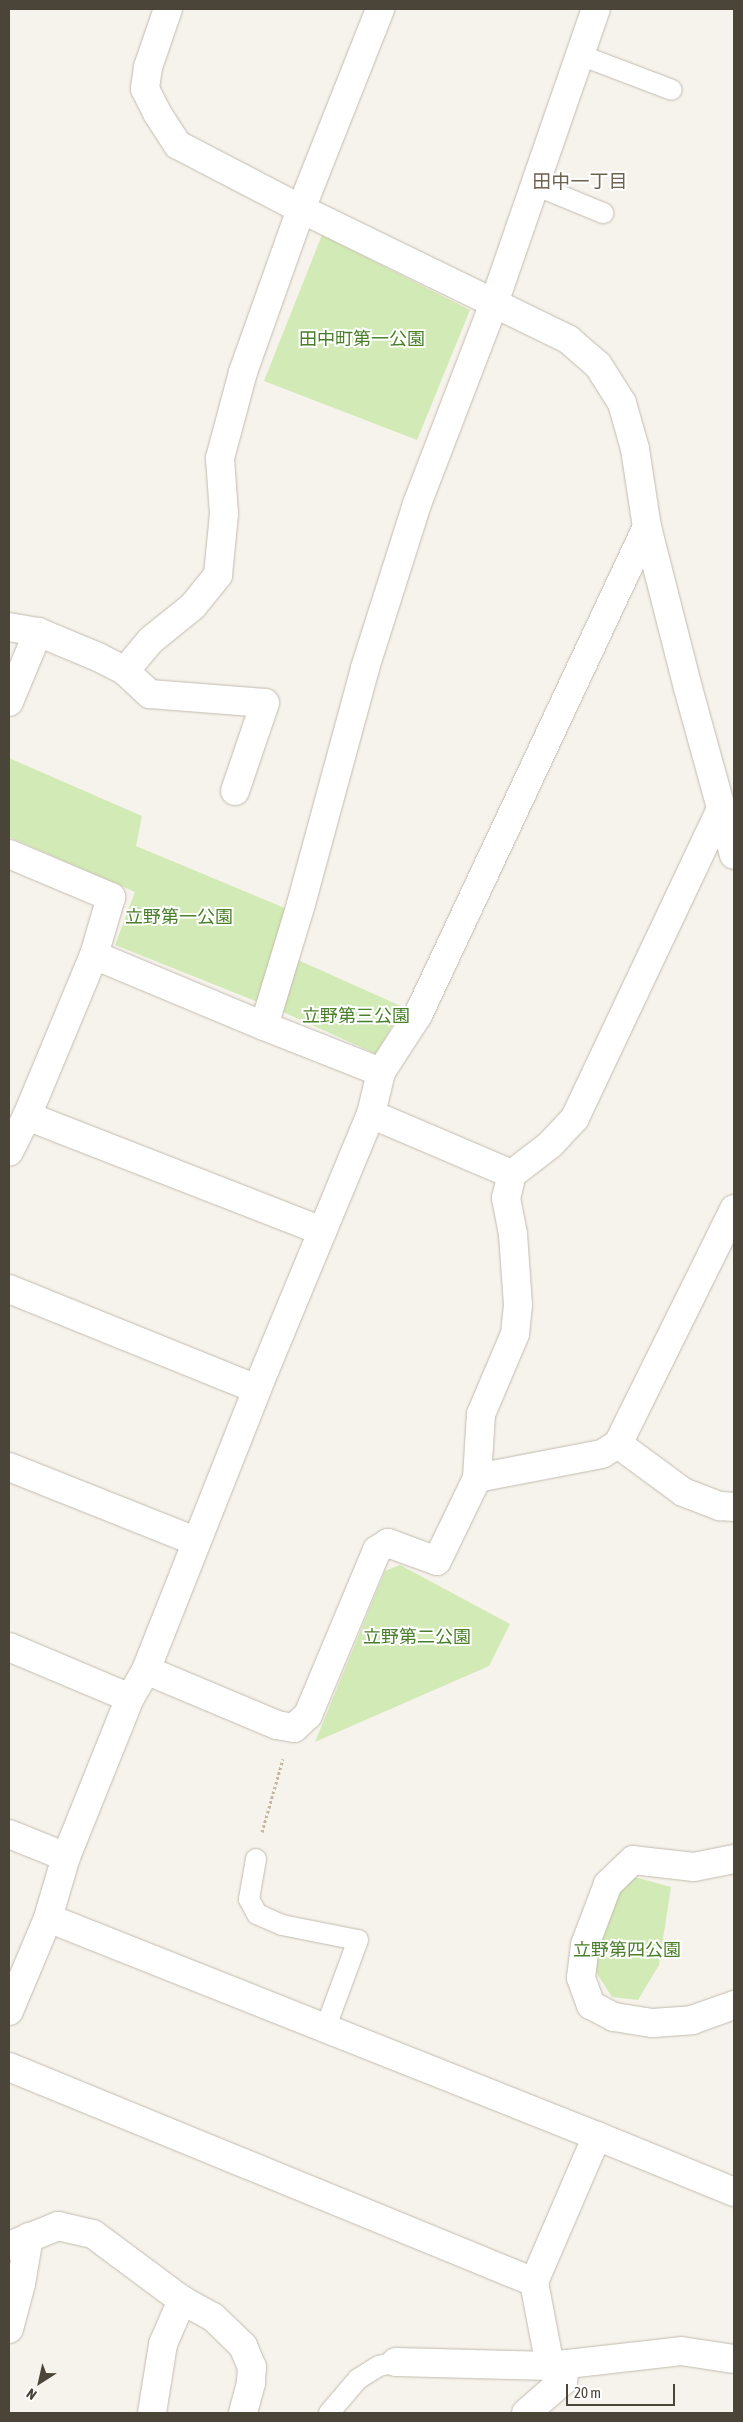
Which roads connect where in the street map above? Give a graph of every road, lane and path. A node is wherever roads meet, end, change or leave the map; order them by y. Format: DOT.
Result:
graph roads {
  1 [pos="168,9"];
  2 [pos="380,9"];
  3 [pos="596,9"];
  4 [pos="580,55"];
  5 [pos="672,90"];
  6 [pos="535,185"];
  7 [pos="301,209"];
  8 [pos="603,213"];
  9 [pos="494,303"];
  10 [pos="647,527"];
  11 [pos="9,627"];
  12 [pos="38,632"];
  13 [pos="125,670"];
  14 [pos="9,702"];
  15 [pos="235,791"];
  16 [pos="721,809"];
  17 [pos="9,854"];
  18 [pos="734,855"];
  19 [pos="94,955"];
  20 [pos="264,1026"];
  21 [pos="381,1072"];
  22 [pos="371,1114"];
  23 [pos="27,1116"];
  24 [pos="9,1152"];
  25 [pos="512,1174"];
  26 [pos="734,1209"];
  27 [pos="322,1231"];
  28 [pos="9,1289"];
  29 [pos="256,1388"];
  30 [pos="618,1444"];
  31 [pos="9,1468"];
  32 [pos="477,1478"];
  33 [pos="734,1507"];
  34 [pos="195,1541"];
  35 [pos="9,1647"];
  36 [pos="146,1670"];
  37 [pos="130,1698"];
  38 [pos="294,1728"];
  39 [pos="9,1834"];
  40 [pos="66,1857"];
  41 [pos="256,1859"];
  42 [pos="734,1859"];
  43 [pos="48,1918"];
  44 [pos="734,2005"];
  45 [pos="9,2011"];
  46 [pos="325,2029"];
  47 [pos="9,2067"];
  48 [pos="598,2136"];
  49 [pos="734,2192"];
  50 [pos="19,2242"];
  51 [pos="534,2282"];
  52 [pos="182,2300"];
  53 [pos="9,2329"];
  54 [pos="734,2358"];
  55 [pos="396,2362"];
  56 [pos="558,2365"];
  57 [pos="152,2413"];
  58 [pos="243,2413"];
  59 [pos="329,2413"];
  60 [pos="526,2413"];
  1 -- 7 [label="street"];
  2 -- 7 [label="street"];
  3 -- 4 [label="street"];
  4 -- 5 [label="lane"];
  4 -- 6 [label="street"];
  6 -- 8 [label="lane"];
  6 -- 9 [label="street"];
  7 -- 9 [label="street"];
  7 -- 13 [label="street"];
  9 -- 10 [label="street"];
  9 -- 20 [label="street"];
  10 -- 16 [label="street"];
  10 -- 21 [label="street"];
  11 -- 12 [label="street"];
  12 -- 13 [label="street"];
  12 -- 14 [label="street"];
  13 -- 15 [label="street"];
  16 -- 18 [label="street"];
  16 -- 25 [label="street"];
  17 -- 19 [label="street"];
  19 -- 20 [label="street"];
  19 -- 23 [label="street"];
  20 -- 21 [label="street"];
  21 -- 22 [label="street"];
  22 -- 25 [label="street"];
  22 -- 27 [label="street"];
  23 -- 24 [label="street"];
  23 -- 27 [label="street"];
  25 -- 32 [label="street"];
  26 -- 30 [label="street"];
  27 -- 29 [label="street"];
  28 -- 29 [label="street"];
  29 -- 34 [label="street"];
  30 -- 32 [label="street"];
  30 -- 33 [label="street"];
  31 -- 34 [label="street"];
  32 -- 38 [label="street"];
  34 -- 36 [label="street"];
  35 -- 37 [label="street"];
  36 -- 37 [label="street"];
  36 -- 38 [label="street"];
  37 -- 40 [label="street"];
  38 -- 41 [label="path"];
  39 -- 40 [label="street"];
  40 -- 43 [label="street"];
  41 -- 46 [label="lane"];
  42 -- 44 [label="street"];
  43 -- 45 [label="street"];
  43 -- 46 [label="street"];
  46 -- 48 [label="street"];
  47 -- 51 [label="street"];
  48 -- 49 [label="street"];
  48 -- 51 [label="street"];
  50 -- 52 [label="street"];
  50 -- 53 [label="street"];
  51 -- 56 [label="street"];
  52 -- 57 [label="street"];
  52 -- 58 [label="street"];
  54 -- 56 [label="street"];
  55 -- 56 [label="street"];
  55 -- 59 [label="lane"];
  56 -- 60 [label="street"];
}
